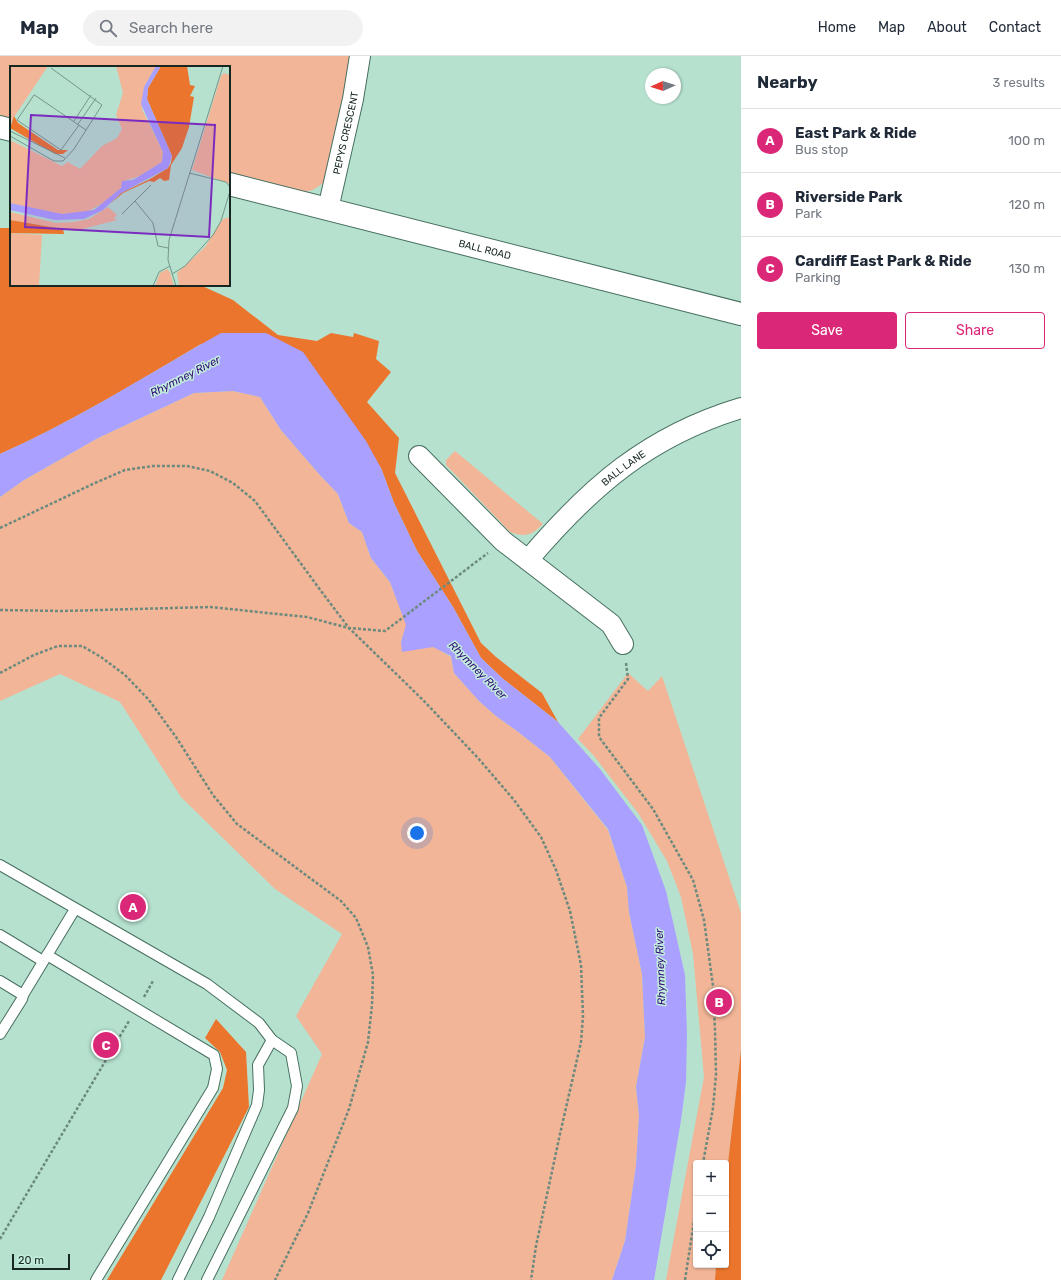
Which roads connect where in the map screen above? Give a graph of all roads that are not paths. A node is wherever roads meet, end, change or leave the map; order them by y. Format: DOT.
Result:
graph roads {
  1 [pos="360,56"];
  2 [pos="0,127"];
  3 [pos="10,130"];
  4 [pos="230,184"];
  5 [pos="328,209"];
  6 [pos="741,314"];
  7 [pos="741,408"];
  8 [pos="419,456"];
  9 [pos="528,560"];
  10 [pos="623,644"];
  11 [pos="0,865"];
  12 [pos="75,909"];
  13 [pos="0,935"];
  14 [pos="45,958"];
  15 [pos="0,981"];
  16 [pos="23,995"];
  17 [pos="0,1034"];
  18 [pos="272,1040"];
  19 [pos="96,1280"];
  20 [pos="178,1280"];
  21 [pos="207,1280"];
  1 -- 5 [label="street, PEPYS CRESCENT"];
  2 -- 3 [label="street"];
  4 -- 5 [label="street, BALL ROAD"];
  5 -- 6 [label="street, BALL ROAD"];
  7 -- 9 [label="street, BALL LANE"];
  8 -- 9 [label="street"];
  9 -- 10 [label="street"];
  11 -- 12 [label="lane"];
  12 -- 14 [label="lane"];
  12 -- 18 [label="lane"];
  13 -- 14 [label="lane"];
  14 -- 16 [label="lane"];
  14 -- 19 [label="lane"];
  15 -- 16 [label="lane"];
  16 -- 17 [label="lane"];
  18 -- 20 [label="lane"];
  18 -- 21 [label="lane"];
}
